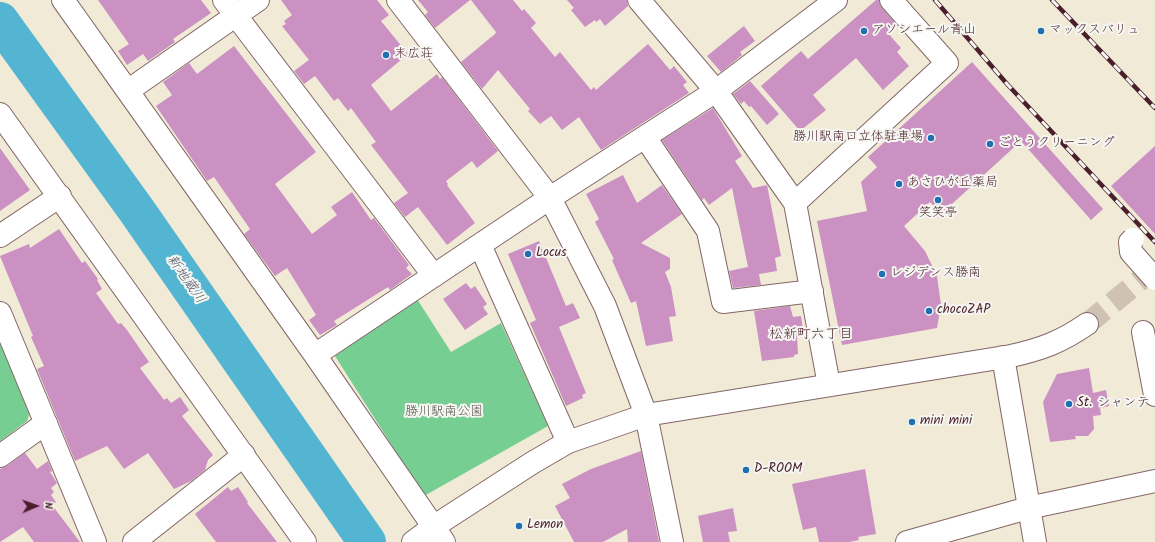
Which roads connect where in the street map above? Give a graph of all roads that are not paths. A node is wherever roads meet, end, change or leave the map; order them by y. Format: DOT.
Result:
graph roads {
  1 [pos="63,0"];
  2 [pos="258,0"];
  3 [pos="398,0"];
  4 [pos="639,0"];
  5 [pos="836,0"];
  6 [pos="891,0"];
  7 [pos="230,7"];
  8 [pos="129,90"];
  9 [pos="716,91"];
  10 [pos="0,114"];
  11 [pos="645,137"];
  12 [pos="60,196"];
  13 [pos="550,198"];
  14 [pos="796,203"];
  15 [pos="0,236"];
  16 [pos="1133,239"];
  17 [pos="480,245"];
  18 [pos="434,276"];
  19 [pos="1155,279"];
  20 [pos="812,291"];
  21 [pos="0,313"];
  22 [pos="1088,324"];
  23 [pos="1143,332"];
  24 [pos="315,355"];
  25 [pos="1003,357"];
  26 [pos="829,385"];
  27 [pos="1155,395"];
  28 [pos="646,415"];
  29 [pos="46,423"];
  30 [pos="568,442"];
  31 [pos="244,455"];
  32 [pos="0,456"];
  33 [pos="1155,482"];
  34 [pos="1028,508"];
  35 [pos="436,532"];
  36 [pos="95,542"];
  37 [pos="134,542"];
  38 [pos="305,542"];
  39 [pos="413,542"];
  40 [pos="672,542"];
  41 [pos="907,542"];
  42 [pos="1035,542"];
  1 -- 8 [label="street"];
  2 -- 7 [label="street"];
  3 -- 13 [label="street"];
  4 -- 9 [label="street"];
  5 -- 9 [label="street"];
  6 -- 14 [label="street"];
  7 -- 8 [label="street"];
  7 -- 18 [label="street"];
  8 -- 24 [label="street"];
  9 -- 11 [label="street"];
  9 -- 14 [label="street"];
  10 -- 12 [label="street"];
  11 -- 13 [label="street"];
  11 -- 20 [label="street"];
  12 -- 15 [label="street"];
  12 -- 31 [label="street"];
  13 -- 17 [label="street"];
  13 -- 28 [label="street"];
  14 -- 20 [label="street"];
  16 -- 19 [label="street, bridge"];
  17 -- 18 [label="street"];
  17 -- 30 [label="street"];
  18 -- 24 [label="street"];
  20 -- 26 [label="street"];
  21 -- 29 [label="street"];
  22 -- 25 [label="street"];
  23 -- 27 [label="street"];
  24 -- 35 [label="street"];
  25 -- 26 [label="street"];
  25 -- 34 [label="street"];
  26 -- 28 [label="street"];
  28 -- 30 [label="street"];
  28 -- 40 [label="street"];
  29 -- 32 [label="street"];
  29 -- 36 [label="street"];
  30 -- 35 [label="street"];
  31 -- 37 [label="street"];
  31 -- 38 [label="street"];
  33 -- 34 [label="street"];
  34 -- 41 [label="street"];
  34 -- 42 [label="street"];
  35 -- 39 [label="street"];
}
